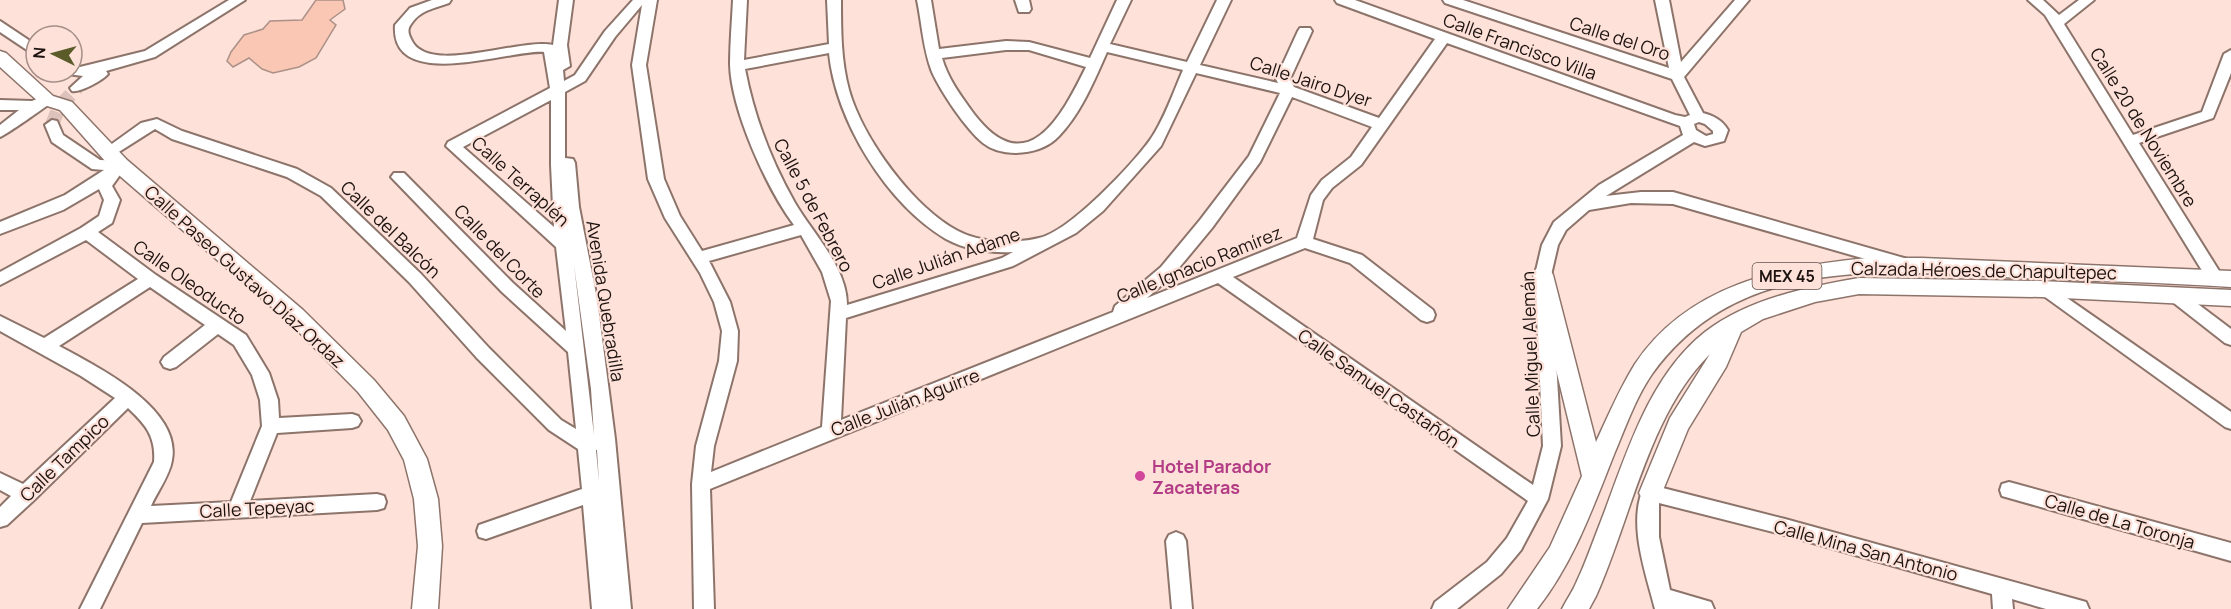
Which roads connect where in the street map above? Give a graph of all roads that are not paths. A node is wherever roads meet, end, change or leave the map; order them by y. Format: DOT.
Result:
graph roads {
  1 [pos="238,0"];
  2 [pos="444,0"];
  3 [pos="566,0"];
  4 [pos="640,0"];
  5 [pos="650,0"];
  6 [pos="740,0"];
  7 [pos="834,0"];
  8 [pos="924,0"];
  9 [pos="1125,0"];
  10 [pos="1224,0"];
  11 [pos="1342,0"];
  12 [pos="1450,0"];
  13 [pos="1662,0"];
  14 [pos="1742,0"];
  15 [pos="2035,0"];
  16 [pos="2087,0"];
  17 [pos="2056,22"];
  18 [pos="0,25"];
  19 [pos="1305,31"];
  20 [pos="1443,38"];
  21 [pos="24,43"];
  22 [pos="836,47"];
  23 [pos="1102,47"];
  24 [pos="935,54"];
  25 [pos="2231,54"];
  26 [pos="0,57"];
  27 [pos="126,62"];
  28 [pos="1093,64"];
  29 [pos="737,66"];
  30 [pos="1193,67"];
  31 [pos="84,71"];
  32 [pos="1677,76"];
  33 [pos="77,88"];
  34 [pos="561,88"];
  35 [pos="1288,90"];
  36 [pos="40,103"];
  37 [pos="0,105"];
  38 [pos="52,125"];
  39 [pos="1382,125"];
  40 [pos="1694,129"];
  41 [pos="0,132"];
  42 [pos="2130,141"];
  43 [pos="115,158"];
  44 [pos="399,177"];
  45 [pos="1673,198"];
  46 [pos="1575,213"];
  47 [pos="0,228"];
  48 [pos="805,228"];
  49 [pos="87,232"];
  50 [pos="1304,242"];
  51 [pos="564,244"];
  52 [pos="1042,244"];
  53 [pos="698,258"];
  54 [pos="1905,265"];
  55 [pos="1543,275"];
  56 [pos="1220,276"];
  57 [pos="2223,278"];
  58 [pos="0,279"];
  59 [pos="150,279"];
  60 [pos="2047,290"];
  61 [pos="2176,296"];
  62 [pos="2231,298"];
  63 [pos="838,314"];
  64 [pos="1427,315"];
  65 [pos="1109,321"];
  66 [pos="0,324"];
  67 [pos="217,325"];
  68 [pos="1732,326"];
  69 [pos="2231,338"];
  70 [pos="44,347"];
  71 [pos="576,349"];
  72 [pos="170,362"];
  73 [pos="128,396"];
  74 [pos="352,421"];
  75 [pos="2231,422"];
  76 [pos="271,426"];
  77 [pos="831,431"];
  78 [pos="606,439"];
  79 [pos="587,445"];
  80 [pos="1593,474"];
  81 [pos="0,481"];
  82 [pos="701,484"];
  83 [pos="610,486"];
  84 [pos="2008,490"];
  85 [pos="592,493"];
  86 [pos="1651,493"];
  87 [pos="26,495"];
  88 [pos="1539,499"];
  89 [pos="377,502"];
  90 [pos="237,508"];
  91 [pos="137,515"];
  92 [pos="0,519"];
  93 [pos="486,531"];
  94 [pos="1176,541"];
  95 [pos="2231,552"];
  96 [pos="2001,586"];
  97 [pos="1663,603"];
  98 [pos="90,609"];
  99 [pos="425,609"];
  100 [pos="603,609"];
  101 [pos="621,609"];
  102 [pos="704,609"];
  103 [pos="1182,609"];
  104 [pos="1442,609"];
  105 [pos="1521,609"];
  106 [pos="1575,609"];
  107 [pos="1704,609"];
  108 [pos="2003,609"];
  109 [pos="2079,609"];
  1 -- 27 [label="street"];
  2 -- 34 [label="street, Avenida Quebradilla"];
  3 -- 34 [label="street, Avenida Quebradilla"];
  4 -- 34 [label="street"];
  5 -- 53 [label="street"];
  6 -- 29 [label="street, Calle 5 de Febrero"];
  7 -- 22 [label="street"];
  8 -- 24 [label="street"];
  9 -- 23 [label="street"];
  10 -- 30 [label="street, Calle Julián Adame"];
  11 -- 20 [label="street, Calle Francisco Villa"];
  12 -- 32 [label="street, Calle del Oro"];
  13 -- 32 [label="street"];
  14 -- 32 [label="street"];
  15 -- 17 [label="street, Calle 20 de Noviembre"];
  16 -- 17 [label="street"];
  17 -- 42 [label="street, Calle 20 de Noviembre"];
  18 -- 21 [label="street"];
  19 -- 35 [label="street"];
  20 -- 39 [label="street, Calle Ignacio Ramírez"];
  20 -- 40 [label="street, Calle Francisco Villa"];
  22 -- 29 [label="street"];
  22 -- 52 [label="street"];
  23 -- 28 [label="street"];
  23 -- 30 [label="street, Calle Jairo Dyer"];
  24 -- 28 [label="street"];
  24 -- 28 [label="street"];
  25 -- 42 [label="street"];
  26 -- 36 [label="main road, Calle Paseo Gustavo Díaz Ordaz"];
  27 -- 31 [label="street"];
  27 -- 33 [label="street"];
  29 -- 48 [label="street, Calle 5 de Febrero"];
  30 -- 35 [label="street, Calle Jairo Dyer"];
  30 -- 52 [label="street, Calle Julián Adame"];
  32 -- 40 [label="street"];
  34 -- 51 [label="street, Avenida Quebradilla"];
  34 -- 51 [label="street, Calle Terraplén"];
  34 -- 78 [label="street, Avenida Quebradilla"];
  35 -- 39 [label="street, Calle Jairo Dyer"];
  35 -- 65 [label="street"];
  36 -- 37 [label="street"];
  36 -- 41 [label="street"];
  36 -- 43 [label="main road, Calle Paseo Gustavo Díaz Ordaz"];
  38 -- 43 [label="street"];
  39 -- 50 [label="street, Calle Ignacio Ramírez"];
  40 -- 45 [label="street"];
  40 -- 46 [label="street, Calle Miguel Alemán"];
  42 -- 57 [label="street, Calle 20 de Noviembre"];
  43 -- 47 [label="street, Calle del Balcón"];
  43 -- 49 [label="street"];
  43 -- 79 [label="street, Calle del Balcón"];
  43 -- 99 [label="main road, Calle Paseo Gustavo Díaz Ordaz"];
  44 -- 71 [label="street, Calle del Corte"];
  45 -- 46 [label="street"];
  45 -- 54 [label="street"];
  46 -- 55 [label="street, Calle Miguel Alemán"];
  48 -- 53 [label="street"];
  48 -- 63 [label="street, Calle 5 de Febrero"];
  49 -- 58 [label="street"];
  49 -- 59 [label="street, Calle Oleoducto"];
  50 -- 56 [label="street, Calle Ignacio Ramírez"];
  50 -- 64 [label="street"];
  51 -- 71 [label="street, Avenida Quebradilla"];
  52 -- 63 [label="street, Calle Julián Adame"];
  53 -- 82 [label="street"];
  54 -- 57 [label="main road, Calzada Héroes de Chapultepec / MEX 45"];
  54 -- 80 [label="main road, Calzada Héroes de Chapultepec / MEX 45"];
  55 -- 80 [label="main road"];
  55 -- 88 [label="street, Calle Miguel Alemán"];
  56 -- 65 [label="street, Calle Ignacio Ramírez"];
  56 -- 88 [label="street, Calle Samuel Castañón"];
  59 -- 67 [label="street, Calle Oleoducto"];
  59 -- 70 [label="street"];
  60 -- 61 [label="main road, Calzada Héroes de Chapultepec / MEX 45"];
  60 -- 68 [label="main road, Calzada Héroes de Chapultepec / MEX 45"];
  60 -- 75 [label="street"];
  61 -- 62 [label="main road, Calzada Héroes de Chapultepec / MEX 45"];
  61 -- 69 [label="street"];
  63 -- 77 [label="street, Calle 5 de Febrero"];
  65 -- 77 [label="street, Calle Julián Aguirre"];
  66 -- 70 [label="street"];
  67 -- 72 [label="street"];
  67 -- 76 [label="street, Calle Oleoducto"];
  68 -- 86 [label="main road"];
  68 -- 106 [label="main road, Calzada Héroes de Chapultepec / MEX 45"];
  70 -- 73 [label="street"];
  71 -- 79 [label="street, Avenida Quebradilla"];
  73 -- 87 [label="street, Calle Tampico"];
  73 -- 91 [label="street"];
  74 -- 76 [label="street"];
  76 -- 90 [label="street"];
  77 -- 82 [label="street, Calle Julián Aguirre"];
  78 -- 79 [label="street"];
  78 -- 83 [label="street, Avenida Quebradilla"];
  79 -- 85 [label="street, Avenida Quebradilla"];
  80 -- 105 [label="main road, Calzada Héroes de Chapultepec / MEX 45"];
  81 -- 87 [label="street"];
  82 -- 102 [label="street"];
  83 -- 85 [label="street"];
  83 -- 101 [label="street, Avenida Quebradilla"];
  84 -- 95 [label="street, Calle de La Toronja"];
  85 -- 93 [label="street"];
  85 -- 100 [label="street, Avenida Quebradilla"];
  86 -- 96 [label="street, Calle Mina San Antonio"];
  86 -- 97 [label="street"];
  87 -- 92 [label="street, Calle Tampico"];
  88 -- 104 [label="street, Calle Miguel Alemán"];
  89 -- 90 [label="street, Calle Tepeyac"];
  90 -- 91 [label="street, Calle Tepeyac"];
  91 -- 98 [label="street"];
  94 -- 103 [label="street"];
  96 -- 108 [label="street"];
  96 -- 109 [label="street, Calle Mina San Antonio"];
  97 -- 107 [label="street"];
}
